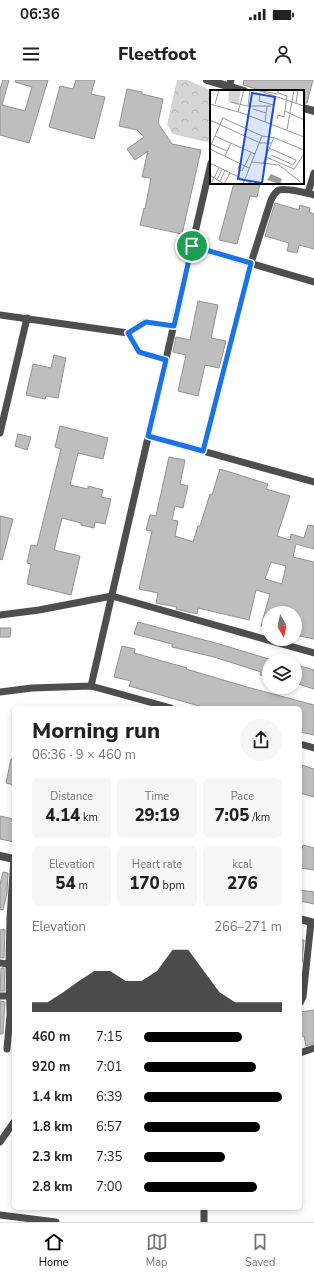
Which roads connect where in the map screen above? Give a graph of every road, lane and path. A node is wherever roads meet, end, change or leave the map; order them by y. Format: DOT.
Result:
graph roads {
  1 [pos="207,80"];
  2 [pos="229,86"];
  3 [pos="241,90"];
  4 [pos="304,108"];
  5 [pos="314,111"];
  6 [pos="210,167"];
  7 [pos="314,173"];
  8 [pos="311,194"];
  9 [pos="192,246"];
  10 [pos="251,263"];
  11 [pos="314,282"];
  12 [pos="0,315"];
  13 [pos="27,318"];
  14 [pos="174,326"];
  15 [pos="128,333"];
  16 [pos="166,360"];
  17 [pos="1,423"];
  18 [pos="0,433"];
  19 [pos="148,436"];
  20 [pos="203,451"];
  21 [pos="314,482"];
  22 [pos="112,596"];
  23 [pos="0,615"];
  24 [pos="314,653"];
  25 [pos="91,686"];
  26 [pos="0,692"];
  27 [pos="164,706"];
  28 [pos="302,745"];
  29 [pos="314,748"];
  30 [pos="0,856"];
  31 [pos="12,859"];
  32 [pos="12,888"];
  33 [pos="302,920"];
  34 [pos="312,922"];
  35 [pos="0,963"];
  36 [pos="9,964"];
  37 [pos="0,996"];
  38 [pos="10,996"];
  39 [pos="302,999"];
  40 [pos="12,1015"];
  41 [pos="314,1048"];
  42 [pos="7,1049"];
  43 [pos="302,1052"];
  44 [pos="12,1125"];
  45 [pos="0,1142"];
  46 [pos="204,1210"];
  47 [pos="0,1215"];
  48 [pos="56,1222"];
  49 [pos="204,1222"];
  1 -- 2 [label="street"];
  2 -- 3 [label="street"];
  4 -- 5 [label="street"];
  6 -- 9 [label="street"];
  7 -- 8 [label="street"];
  8 -- 10 [label="street"];
  9 -- 10 [label="street"];
  9 -- 14 [label="street"];
  10 -- 11 [label="street"];
  10 -- 20 [label="street"];
  12 -- 13 [label="street"];
  13 -- 15 [label="street"];
  13 -- 17 [label="street"];
  14 -- 15 [label="street"];
  14 -- 16 [label="street"];
  15 -- 16 [label="street"];
  16 -- 19 [label="street"];
  17 -- 18 [label="street"];
  19 -- 20 [label="street"];
  19 -- 22 [label="street"];
  20 -- 21 [label="street"];
  22 -- 23 [label="street"];
  22 -- 24 [label="street"];
  22 -- 25 [label="street"];
  25 -- 26 [label="street"];
  25 -- 27 [label="street"];
  28 -- 29 [label="street"];
  30 -- 31 [label="street"];
  32 -- 36 [label="street"];
  33 -- 34 [label="street"];
  34 -- 39 [label="street"];
  35 -- 36 [label="street"];
  36 -- 38 [label="street"];
  37 -- 38 [label="street"];
  38 -- 40 [label="street"];
  40 -- 42 [label="street"];
  41 -- 43 [label="street"];
  44 -- 45 [label="street"];
  46 -- 49 [label="street"];
  47 -- 48 [label="street"];
}
